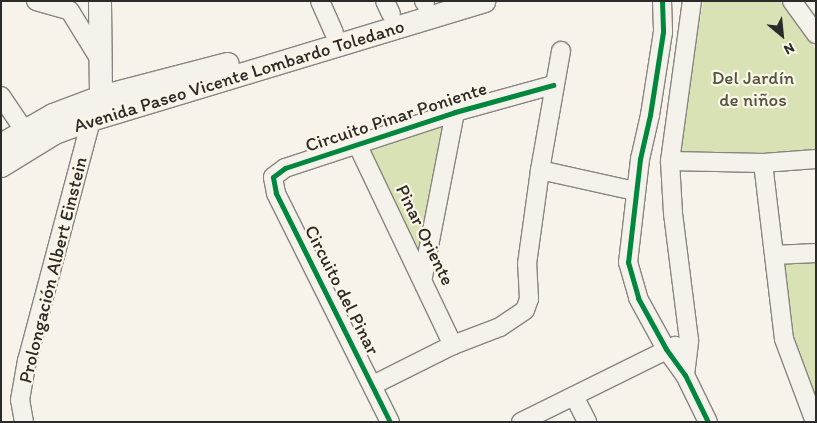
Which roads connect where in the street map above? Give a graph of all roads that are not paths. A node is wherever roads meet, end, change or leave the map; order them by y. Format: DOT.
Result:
graph roads {
  1 [pos="36,1"];
  2 [pos="100,1"];
  3 [pos="320,1"];
  4 [pos="484,1"];
  5 [pos="662,1"];
  6 [pos="692,1"];
  7 [pos="792,1"];
  8 [pos="427,2"];
  9 [pos="388,8"];
  10 [pos="334,32"];
  11 [pos="816,34"];
  12 [pos="561,50"];
  13 [pos="101,61"];
  14 [pos="553,85"];
  15 [pos="1,96"];
  16 [pos="101,97"];
  17 [pos="455,112"];
  18 [pos="650,115"];
  19 [pos="674,119"];
  20 [pos="91,120"];
  21 [pos="24,130"];
  22 [pos="357,144"];
  23 [pos="1,145"];
  24 [pos="816,159"];
  25 [pos="670,161"];
  26 [pos="763,163"];
  27 [pos="1,166"];
  28 [pos="540,170"];
  29 [pos="277,172"];
  30 [pos="635,191"];
  31 [pos="816,253"];
  32 [pos="774,255"];
  33 [pos="423,277"];
  34 [pos="689,340"];
  35 [pos="453,345"];
  36 [pos="666,349"];
  37 [pos="685,375"];
  38 [pos="373,386"];
  39 [pos="574,396"];
  40 [pos="24,422"];
  41 [pos="390,422"];
  42 [pos="521,422"];
  43 [pos="587,422"];
  44 [pos="708,422"];
  45 [pos="815,422"];
  1 -- 13 [label="street"];
  2 -- 13 [label="main road, Prolongación Albert Einstein"];
  3 -- 10 [label="street"];
  4 -- 20 [label="main road, Avenida Paseo Vicente Lombardo Toledano"];
  5 -- 18 [label="street"];
  6 -- 19 [label="street"];
  7 -- 11 [label="street"];
  8 -- 9 [label="main road, Avenida Paseo Vicente Lombardo Toledano"];
  9 -- 10 [label="main road, Avenida Paseo Vicente Lombardo Toledano"];
  10 -- 16 [label="main road, Avenida Paseo Vicente Lombardo Toledano"];
  12 -- 14 [label="street"];
  13 -- 16 [label="main road, Prolongación Albert Einstein"];
  14 -- 17 [label="street, Circuito Pinar Poniente"];
  14 -- 28 [label="street"];
  15 -- 21 [label="street"];
  16 -- 20 [label="main road, Prolongación Albert Einstein"];
  16 -- 21 [label="main road, Avenida Paseo Vicente Lombardo Toledano"];
  17 -- 22 [label="street, Circuito Pinar Poniente"];
  17 -- 33 [label="street, Circuito Pinar Poniente"];
  18 -- 19 [label="street"];
  18 -- 30 [label="street"];
  19 -- 25 [label="street"];
  20 -- 27 [label="main road, Avenida Paseo Vicente Lombardo Toledano"];
  20 -- 40 [label="street, Prolongación Albert Einstein"];
  21 -- 23 [label="main road, Avenida Paseo Vicente Lombardo Toledano"];
  22 -- 29 [label="street, Circuito Pinar Poniente"];
  22 -- 33 [label="street, Pinar Oriente"];
  24 -- 26 [label="street"];
  25 -- 26 [label="street"];
  25 -- 34 [label="street"];
  26 -- 32 [label="street"];
  28 -- 30 [label="street"];
  28 -- 35 [label="street"];
  29 -- 38 [label="street, Circuito del Pinar"];
  30 -- 36 [label="street"];
  31 -- 32 [label="street"];
  32 -- 45 [label="street"];
  33 -- 35 [label="street, Pinar Oriente"];
  34 -- 36 [label="street"];
  34 -- 37 [label="street"];
  35 -- 38 [label="street"];
  36 -- 37 [label="street"];
  36 -- 39 [label="street"];
  37 -- 44 [label="street"];
  38 -- 41 [label="street, Circuito del Pinar"];
  39 -- 42 [label="street"];
  39 -- 43 [label="street"];
}
